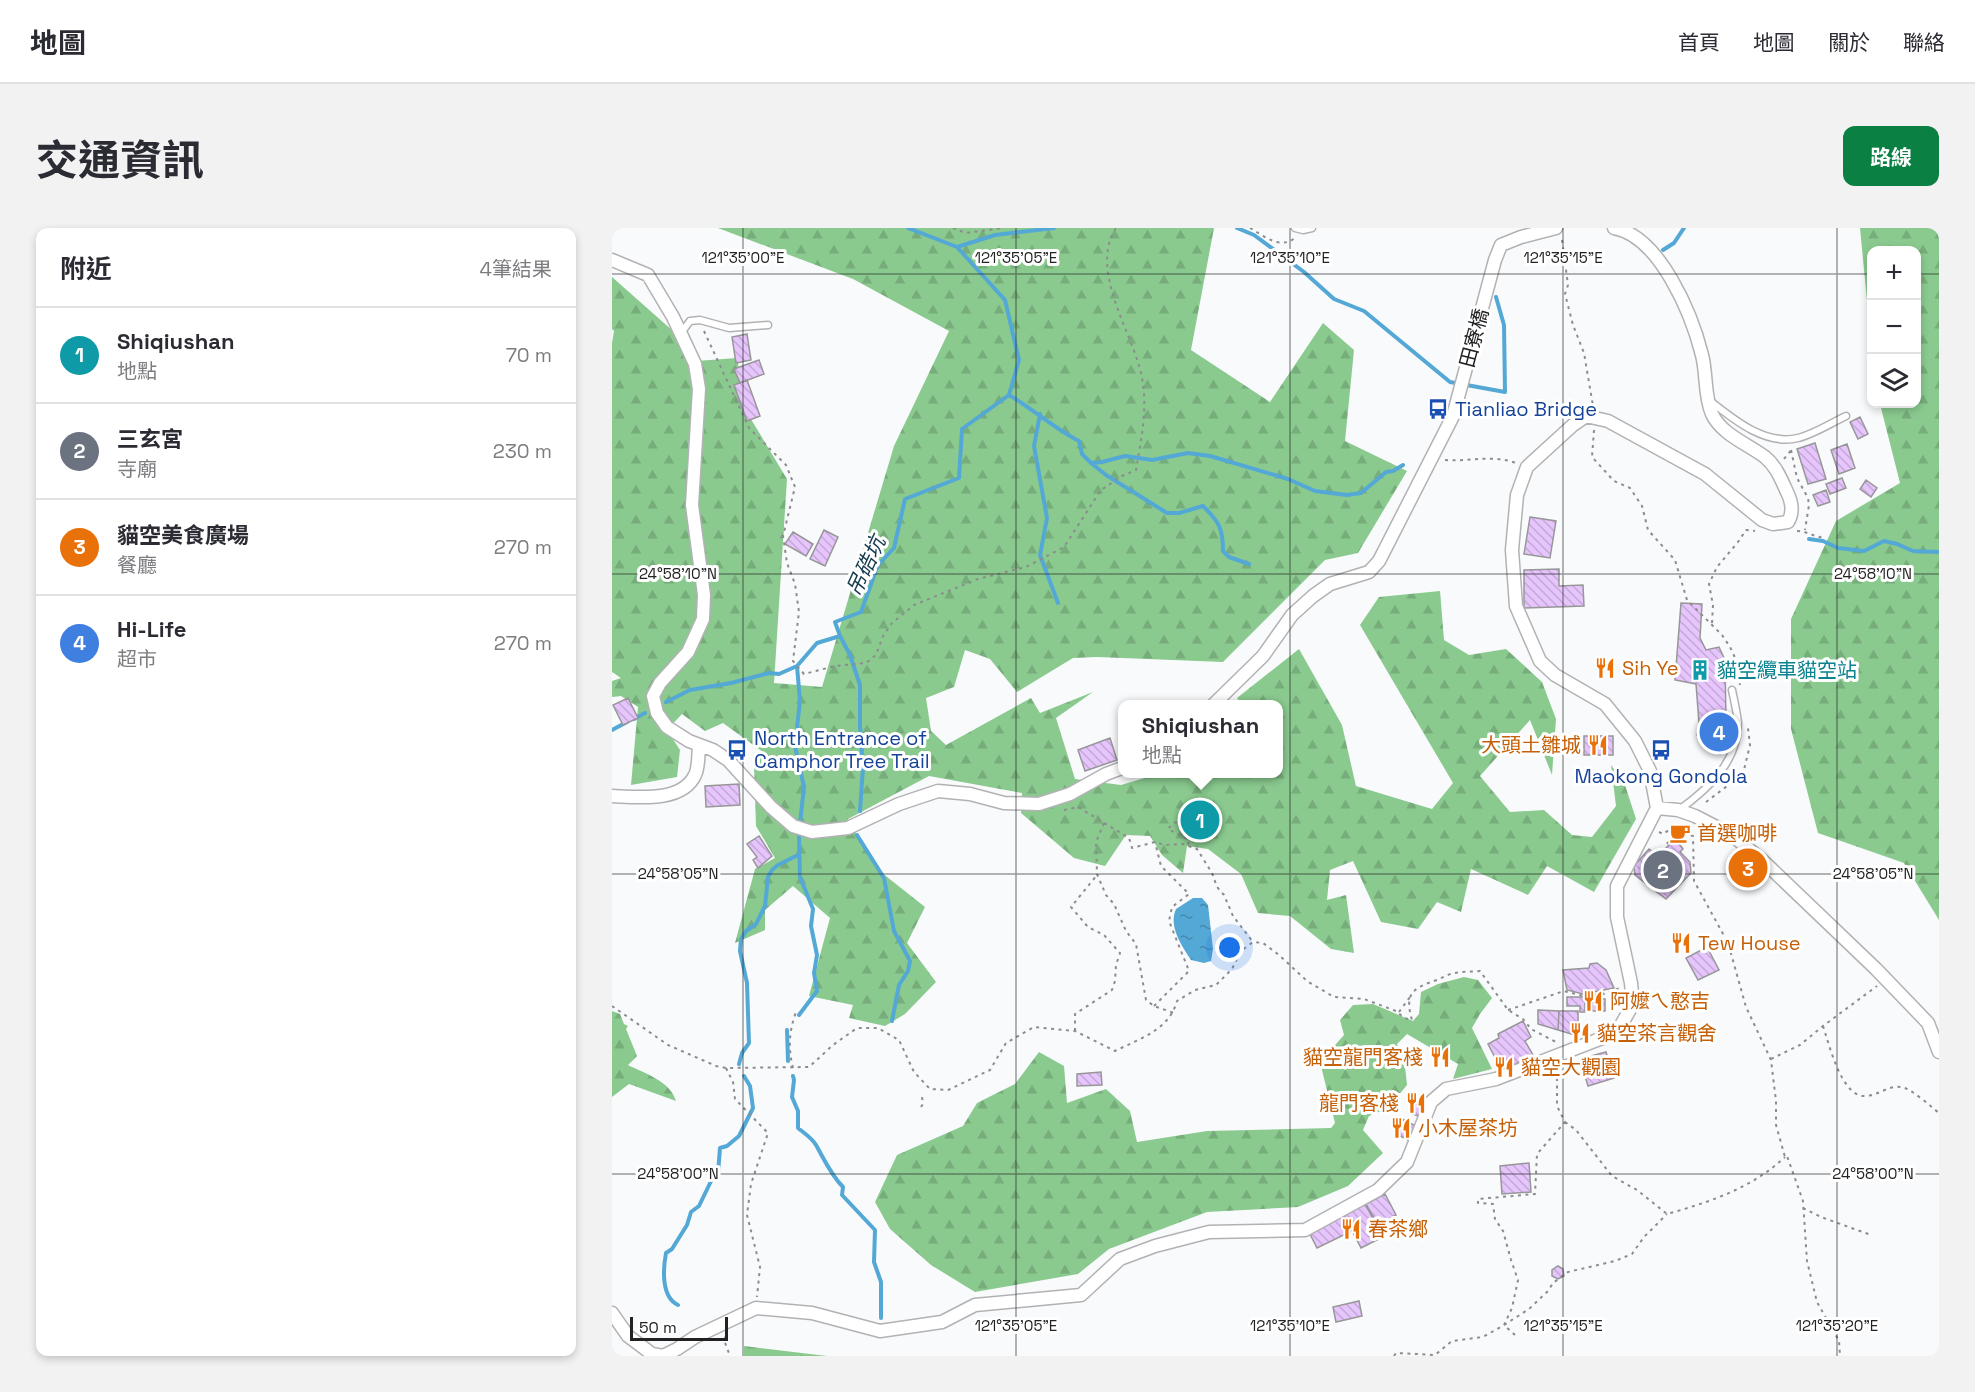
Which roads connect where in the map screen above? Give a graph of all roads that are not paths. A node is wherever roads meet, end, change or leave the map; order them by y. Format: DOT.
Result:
graph roads {
  1 [pos="1295,228"];
  2 [pos="1312,228"];
  3 [pos="1614,228"];
  4 [pos="1556,231"];
  5 [pos="1637,232"];
  6 [pos="612,260"];
  7 [pos="768,326"];
  8 [pos="681,334"];
  9 [pos="1708,400"];
  10 [pos="1846,416"];
  11 [pos="1732,690"];
  12 [pos="1220,700"];
  13 [pos="699,746"];
  14 [pos="1118,770"];
  15 [pos="612,796"];
  16 [pos="1657,808"];
  17 [pos="1678,810"];
  18 [pos="1939,1052"];
  19 [pos="612,1313"];
  1 -- 2 [label="lane"];
  3 -- 5 [label="street"];
  4 -- 12 [label="street, 田寮橋"];
  5 -- 9 [label="street"];
  6 -- 8 [label="street"];
  7 -- 8 [label="lane"];
  8 -- 13 [label="street"];
  9 -- 10 [label="lane"];
  9 -- 16 [label="street"];
  11 -- 17 [label="lane"];
  13 -- 14 [label="street"];
  13 -- 15 [label="street"];
  16 -- 17 [label="street"];
  16 -- 19 [label="street"];
  17 -- 18 [label="street"];
}
